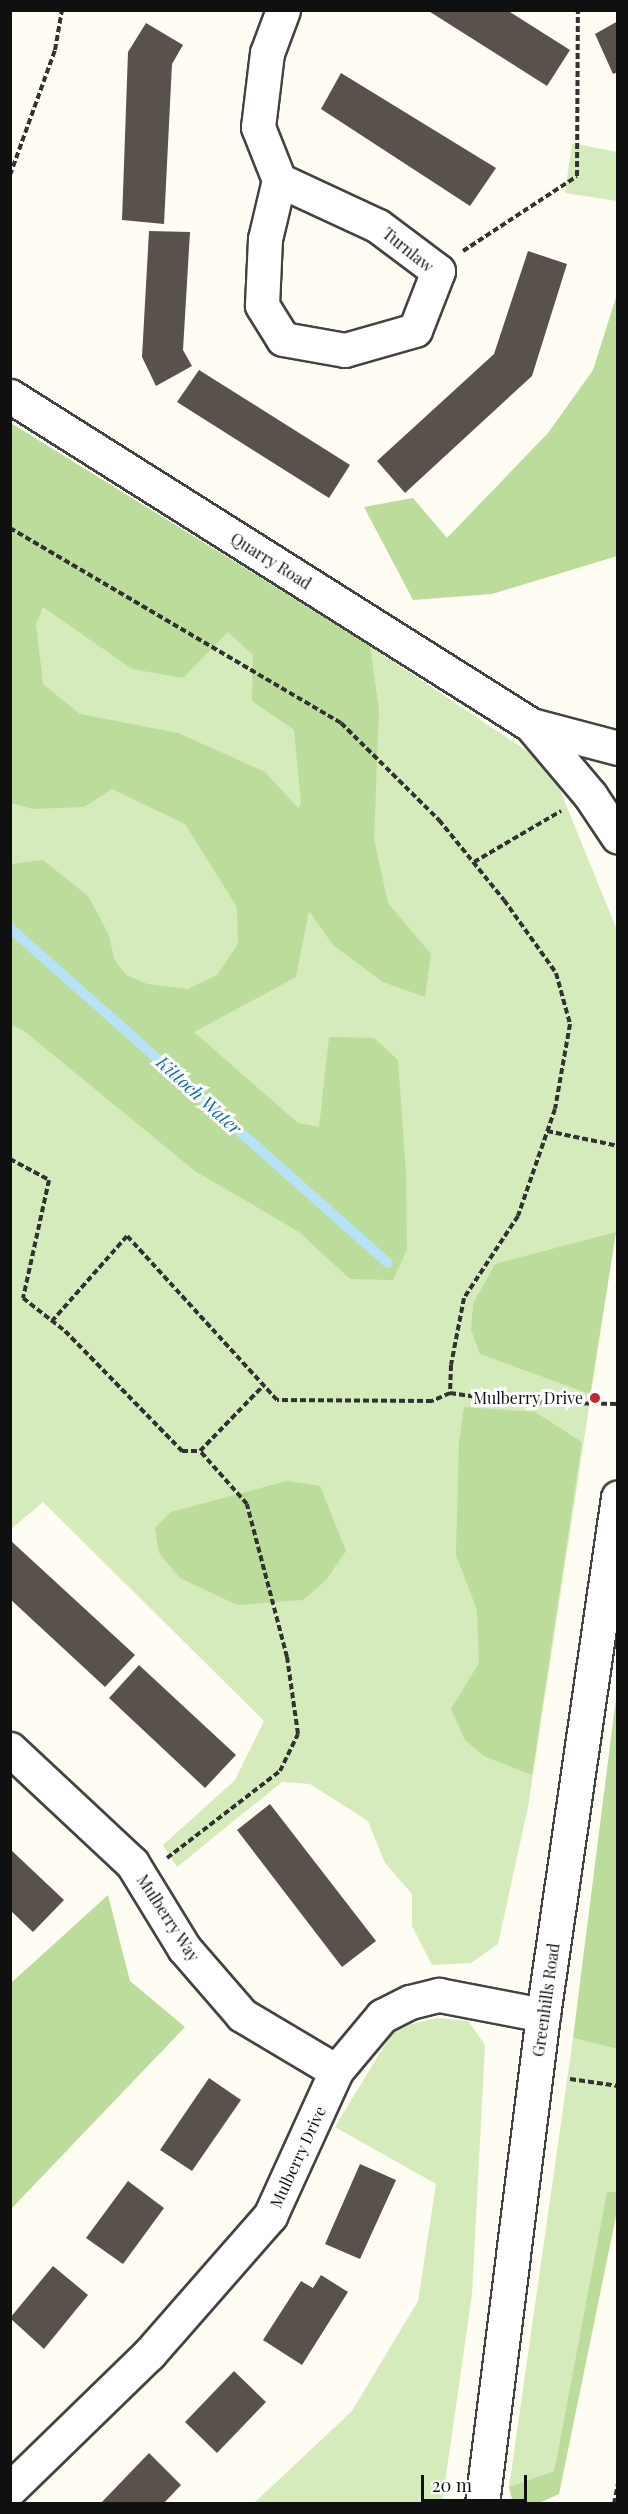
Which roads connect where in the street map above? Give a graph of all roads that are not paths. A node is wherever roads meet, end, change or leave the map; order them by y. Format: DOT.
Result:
graph roads {
  1 [pos="284,10"];
  2 [pos="279,180"];
  3 [pos="10,396"];
  4 [pos="531,725"];
  5 [pos="618,748"];
  6 [pos="618,837"];
  7 [pos="618,1497"];
  8 [pos="10,1749"];
  9 [pos="543,2015"];
  10 [pos="336,2071"];
  11 [pos="10,2489"];
  12 [pos="482,2504"];
  1 -- 2 [label="street"];
  2 -- 2 [label="street, Turnlaw"];
  3 -- 4 [label="street, Quarry Road"];
  4 -- 5 [label="street, Quarry Road"];
  4 -- 6 [label="street, Quarry Road"];
  7 -- 9 [label="street, Greenhills Road"];
  8 -- 10 [label="street, Mulberry Way"];
  9 -- 10 [label="street, Mulberry Drive"];
  9 -- 12 [label="street, Greenhills Road"];
  10 -- 11 [label="street, Mulberry Drive"];
}
